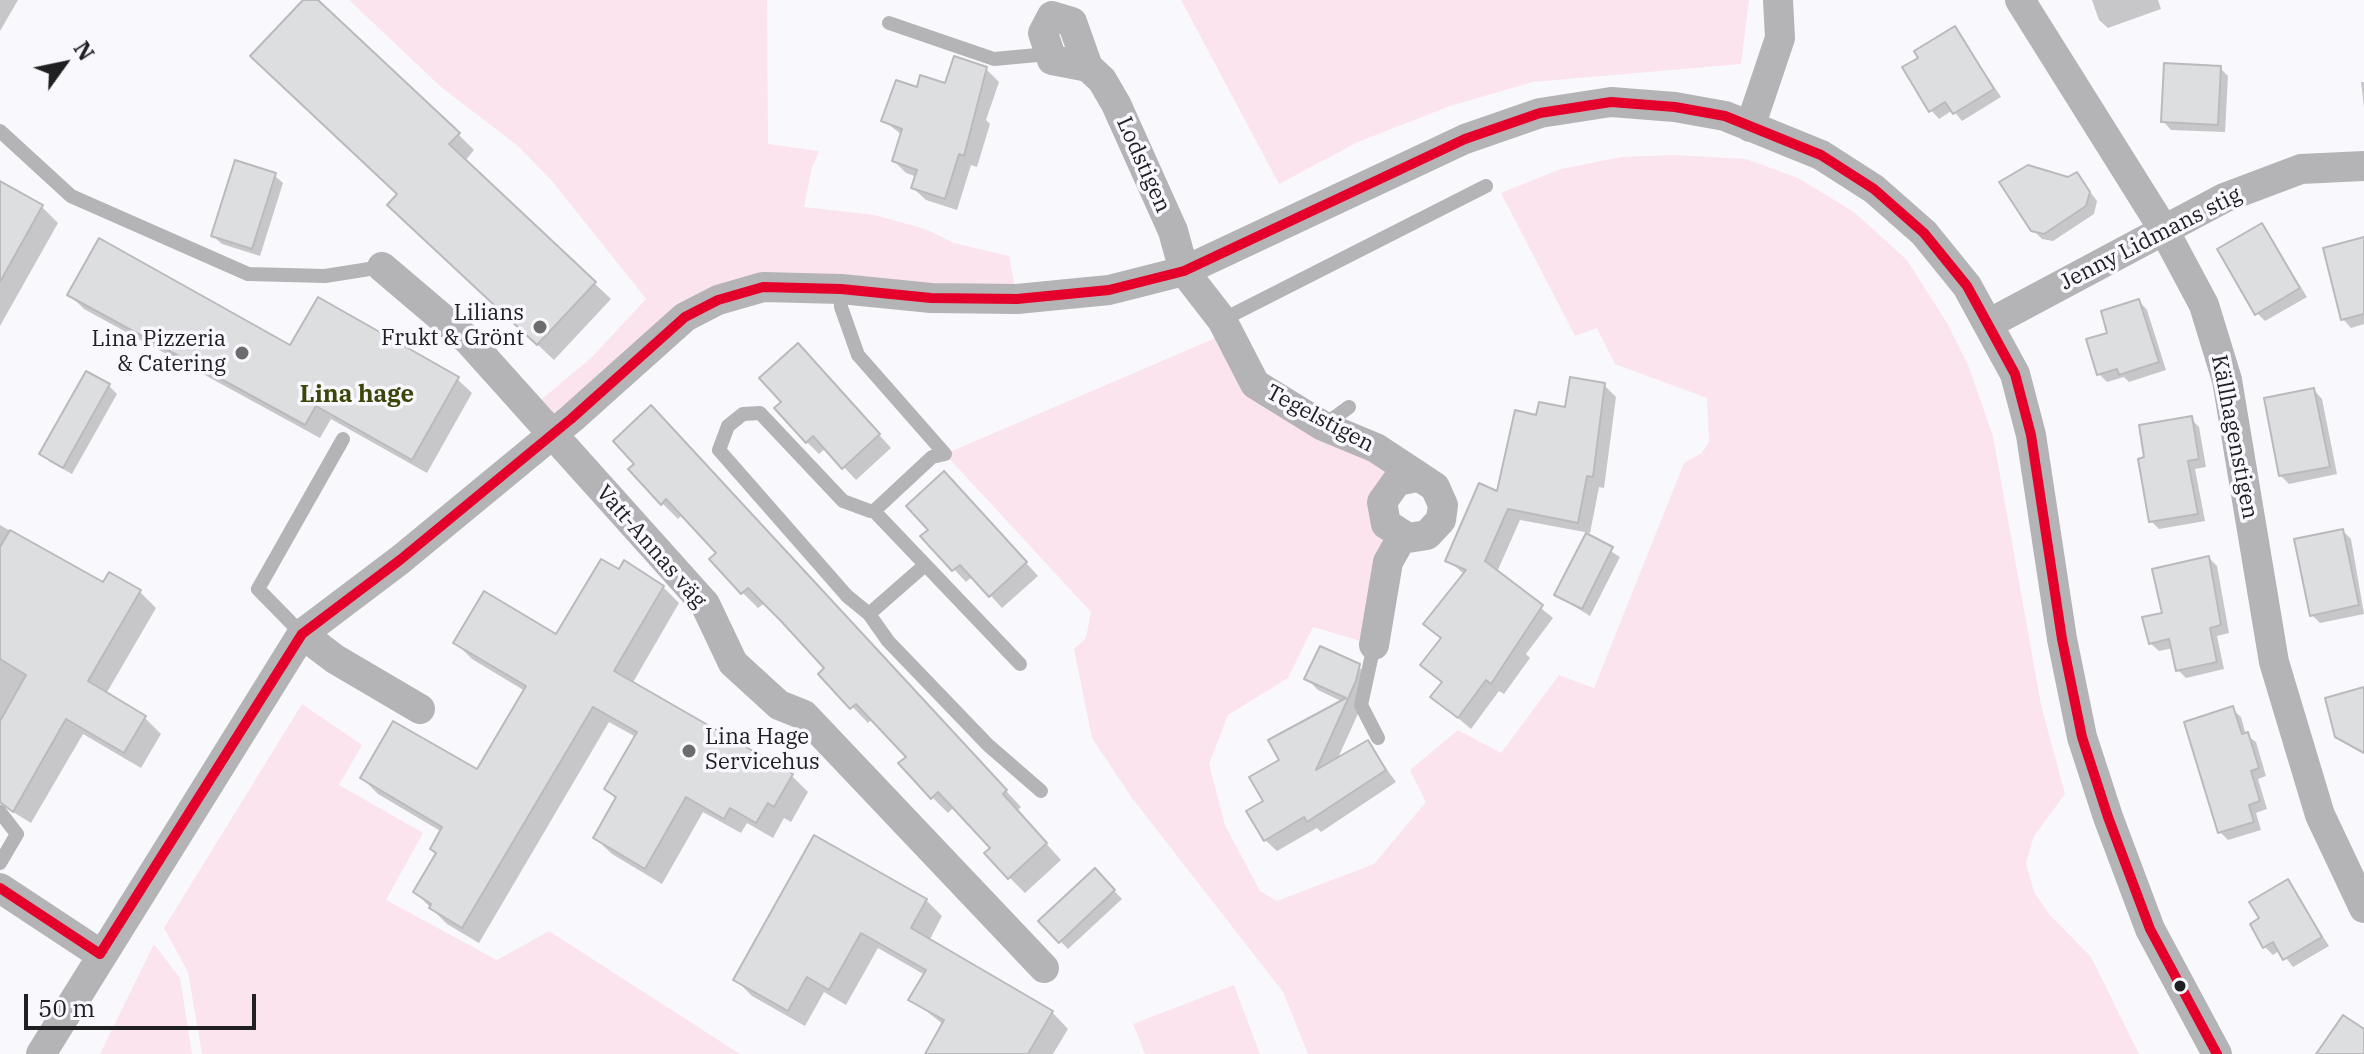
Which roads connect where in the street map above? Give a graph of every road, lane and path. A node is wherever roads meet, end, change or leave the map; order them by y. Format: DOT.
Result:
graph roads {
  1 [pos="1778,0"];
  2 [pos="2020,0"];
  3 [pos="1050,8"];
  4 [pos="889,23"];
  5 [pos="1048,54"];
  6 [pos="1088,67"];
  7 [pos="1750,127"];
  8 [pos="0,131"];
  9 [pos="2364,166"];
  10 [pos="1486,186"];
  11 [pos="2164,230"];
  12 [pos="382,267"];
  13 [pos="1184,271"];
  14 [pos="841,289"];
  15 [pos="1222,320"];
  16 [pos="1990,323"];
  17 [pos="1349,407"];
  18 [pos="1323,426"];
  19 [pos="551,434"];
  20 [pos="343,439"];
  21 [pos="1417,477"];
  22 [pos="874,511"];
  23 [pos="1402,537"];
  24 [pos="925,565"];
  25 [pos="869,614"];
  26 [pos="302,634"];
  27 [pos="1374,645"];
  28 [pos="1020,664"];
  29 [pos="420,709"];
  30 [pos="1378,738"];
  31 [pos="1041,791"];
  32 [pos="0,812"];
  33 [pos="0,863"];
  34 [pos="0,888"];
  35 [pos="2364,908"];
  36 [pos="100,954"];
  37 [pos="1044,968"];
  38 [pos="41,1054"];
  39 [pos="2217,1054"];
  1 -- 7 [label="street"];
  2 -- 11 [label="street, Källhagenstigen"];
  3 -- 5 [label="street, Lodstigen"];
  3 -- 6 [label="street, Lodstigen"];
  4 -- 5 [label="lane"];
  5 -- 6 [label="street"];
  6 -- 13 [label="street, Lodstigen"];
  7 -- 13 [label="street"];
  7 -- 16 [label="street"];
  8 -- 12 [label="lane"];
  9 -- 11 [label="street, Jenny Lidmans stig"];
  10 -- 15 [label="lane"];
  11 -- 16 [label="street, Jenny Lidmans stig"];
  11 -- 35 [label="street, Källhagenstigen"];
  12 -- 19 [label="street, Vatt-Annas väg"];
  13 -- 14 [label="street"];
  13 -- 15 [label="street, Tegelstigen"];
  14 -- 19 [label="street"];
  14 -- 22 [label="lane"];
  15 -- 18 [label="street, Tegelstigen"];
  16 -- 39 [label="street"];
  17 -- 18 [label="lane"];
  18 -- 21 [label="street, Tegelstigen"];
  19 -- 26 [label="street"];
  19 -- 37 [label="street, Vatt-Annas väg"];
  20 -- 26 [label="lane"];
  21 -- 23 [label="street"];
  21 -- 23 [label="street, Tegelstigen"];
  22 -- 24 [label="lane"];
  22 -- 25 [label="lane"];
  23 -- 27 [label="street"];
  24 -- 25 [label="lane"];
  24 -- 28 [label="lane"];
  25 -- 31 [label="lane"];
  26 -- 29 [label="street"];
  26 -- 36 [label="street"];
  27 -- 30 [label="lane"];
  32 -- 33 [label="lane"];
  34 -- 36 [label="street"];
  36 -- 38 [label="street"];
}
